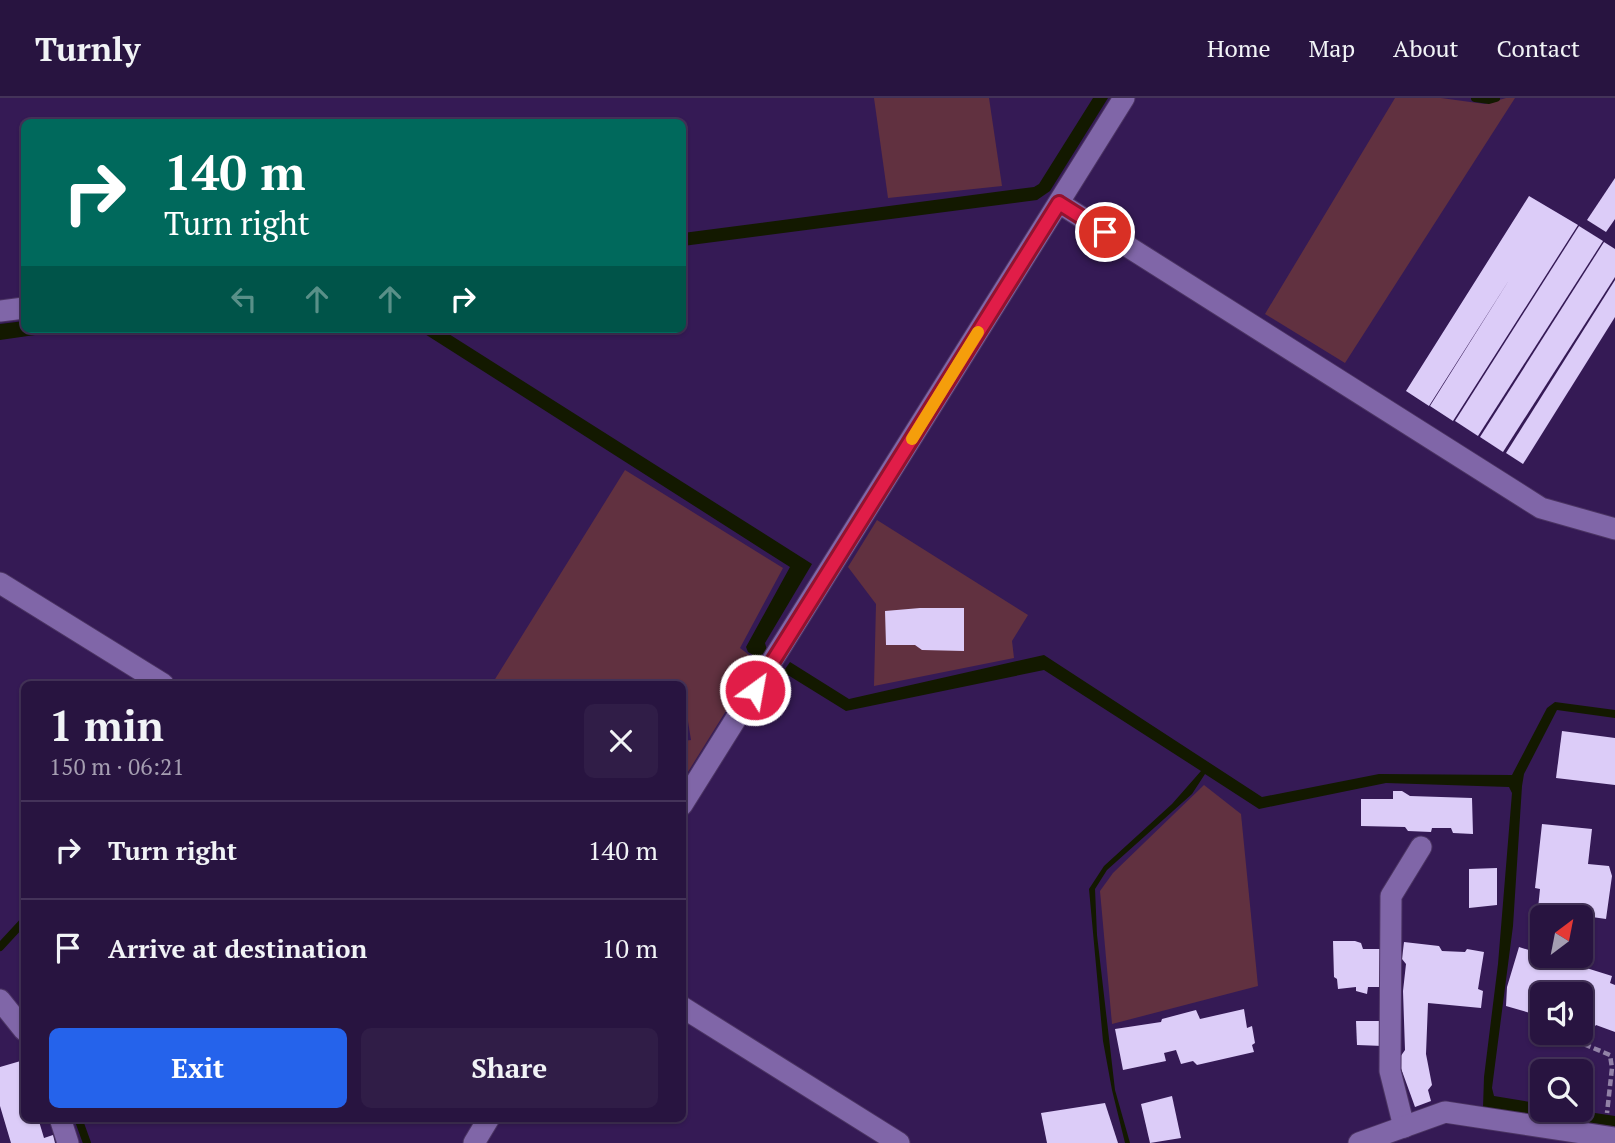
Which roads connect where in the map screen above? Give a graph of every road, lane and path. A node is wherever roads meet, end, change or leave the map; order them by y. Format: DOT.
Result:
graph roads {
  1 [pos="1125,98"];
  2 [pos="1059,203"];
  3 [pos="21,308"];
  4 [pos="0,311"];
  5 [pos="1615,529"];
  6 [pos="0,583"];
  7 [pos="158,681"];
  8 [pos="686,799"];
  9 [pos="1420,847"];
  10 [pos="0,1000"];
  11 [pos="686,1010"];
  12 [pos="21,1026"];
  13 [pos="1586,1045"];
  14 [pos="61,1122"];
  15 [pos="487,1122"];
  16 [pos="1404,1127"];
  17 [pos="1609,1137"];
  18 [pos="68,1143"];
  19 [pos="474,1143"];
  20 [pos="899,1143"];
  21 [pos="1359,1143"];
  1 -- 2 [label="street"];
  2 -- 5 [label="street"];
  2 -- 8 [label="street"];
  3 -- 4 [label="street"];
  6 -- 7 [label="street"];
  9 -- 16 [label="street"];
  10 -- 12 [label="street"];
  11 -- 20 [label="street"];
  13 -- 17 [label="path"];
  14 -- 18 [label="street"];
  15 -- 19 [label="street"];
  16 -- 17 [label="street"];
  16 -- 21 [label="street"];
}
